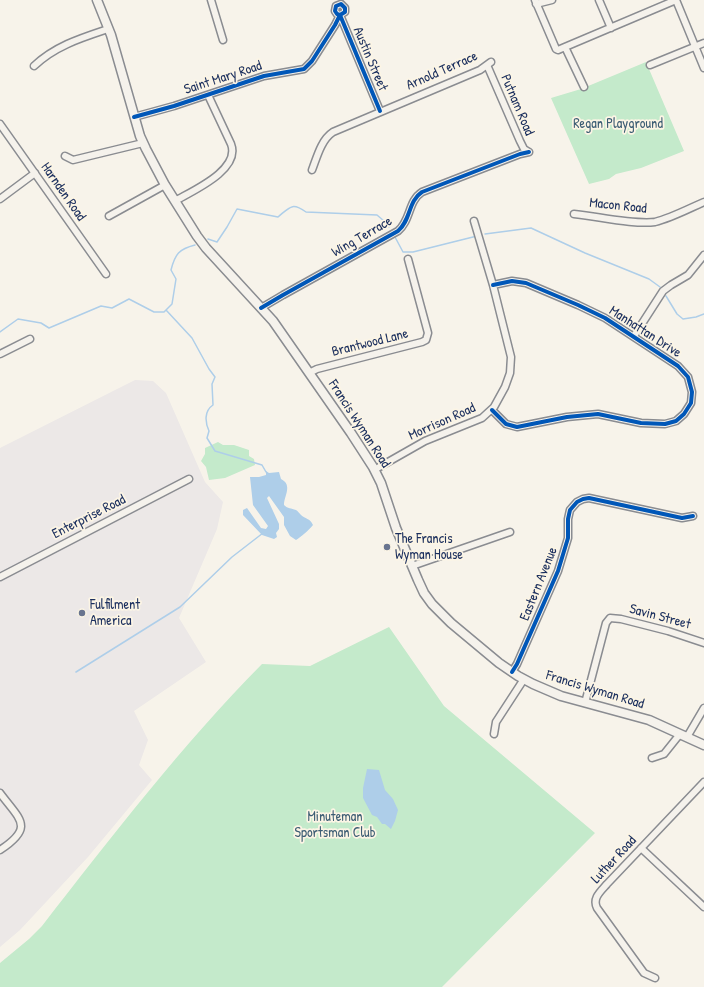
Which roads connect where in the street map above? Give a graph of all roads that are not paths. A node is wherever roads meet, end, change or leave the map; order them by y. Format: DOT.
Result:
graph roads {
  1 [pos="97,0"];
  2 [pos="211,0"];
  3 [pos="552,0"];
  4 [pos="599,0"];
  5 [pos="676,0"];
  6 [pos="535,2"];
  7 [pos="340,15"];
  8 [pos="611,28"];
  9 [pos="108,29"];
  10 [pos="223,40"];
  11 [pos="704,43"];
  12 [pos="565,47"];
  13 [pos="696,47"];
  14 [pos="489,63"];
  15 [pos="650,65"];
  16 [pos="34,66"];
  17 [pos="704,68"];
  18 [pos="584,87"];
  19 [pos="208,94"];
  20 [pos="380,111"];
  21 [pos="134,117"];
  22 [pos="0,124"];
  23 [pos="143,143"];
  24 [pos="529,152"];
  25 [pos="64,156"];
  26 [pos="312,170"];
  27 [pos="35,173"];
  28 [pos="165,185"];
  29 [pos="0,199"];
  30 [pos="174,201"];
  31 [pos="704,202"];
  32 [pos="574,214"];
  33 [pos="109,216"];
  34 [pos="474,221"];
  35 [pos="704,255"];
  36 [pos="408,259"];
  37 [pos="106,274"];
  38 [pos="493,285"];
  39 [pos="262,308"];
  40 [pos="634,336"];
  41 [pos="30,339"];
  42 [pos="0,354"];
  43 [pos="309,373"];
  44 [pos="492,410"];
  45 [pos="374,470"];
  46 [pos="189,479"];
  47 [pos="693,516"];
  48 [pos="510,532"];
  49 [pos="412,566"];
  50 [pos="0,577"];
  51 [pos="704,643"];
  52 [pos="512,672"];
  53 [pos="524,679"];
  54 [pos="585,702"];
  55 [pos="704,708"];
  56 [pos="494,734"];
  57 [pos="683,736"];
  58 [pos="704,745"];
  59 [pos="652,758"];
  60 [pos="704,782"];
  61 [pos="0,793"];
  62 [pos="641,848"];
  63 [pos="0,850"];
  64 [pos="704,907"];
  65 [pos="655,978"];
  1 -- 9 [label="main road, Francis Wyman Road"];
  2 -- 10 [label="street"];
  3 -- 6 [label="street"];
  4 -- 8 [label="street"];
  5 -- 8 [label="street"];
  5 -- 13 [label="street"];
  6 -- 12 [label="street"];
  7 -- 19 [label="street, Saint Mary Road"];
  7 -- 20 [label="street, Austin Street"];
  8 -- 12 [label="street"];
  9 -- 16 [label="street"];
  9 -- 21 [label="main road, Francis Wyman Road"];
  11 -- 13 [label="street"];
  12 -- 18 [label="street"];
  13 -- 15 [label="street"];
  13 -- 17 [label="street"];
  14 -- 20 [label="street, Arnold Terrace"];
  14 -- 24 [label="street, Putnam Road"];
  19 -- 21 [label="street, Saint Mary Road"];
  19 -- 30 [label="street"];
  20 -- 26 [label="street, Arnold Terrace"];
  21 -- 23 [label="main road, Francis Wyman Road"];
  22 -- 27 [label="street, Harnden Road"];
  23 -- 25 [label="street"];
  23 -- 28 [label="main road, Francis Wyman Road"];
  24 -- 39 [label="street, Wing Terrace"];
  27 -- 29 [label="street"];
  27 -- 37 [label="street, Harnden Road"];
  28 -- 30 [label="main road, Francis Wyman Road"];
  28 -- 33 [label="street"];
  30 -- 39 [label="main road, Francis Wyman Road"];
  31 -- 32 [label="street, Macon Road"];
  34 -- 38 [label="street, Morrison Road"];
  35 -- 40 [label="street"];
  36 -- 43 [label="street, Brantwood Lane"];
  38 -- 40 [label="street, Manhattan Drive"];
  38 -- 44 [label="street, Morrison Road"];
  39 -- 43 [label="main road, Francis Wyman Road"];
  40 -- 44 [label="street, Manhattan Drive"];
  41 -- 42 [label="street"];
  43 -- 45 [label="main road, Francis Wyman Road"];
  44 -- 45 [label="street, Morrison Road"];
  45 -- 49 [label="main road, Francis Wyman Road"];
  46 -- 50 [label="street, Enterprise Road"];
  47 -- 52 [label="street, Eastern Avenue"];
  48 -- 49 [label="street"];
  49 -- 52 [label="main road, Francis Wyman Road"];
  51 -- 54 [label="street, Savin Street"];
  52 -- 53 [label="main road, Francis Wyman Road"];
  53 -- 54 [label="main road, Francis Wyman Road"];
  53 -- 56 [label="street"];
  54 -- 57 [label="main road, Francis Wyman Road"];
  55 -- 57 [label="street"];
  57 -- 58 [label="main road, Francis Wyman Road"];
  57 -- 59 [label="street"];
  60 -- 62 [label="street, Luther Road"];
  61 -- 63 [label="street"];
  62 -- 64 [label="street"];
  62 -- 65 [label="street, Luther Road"];
}
